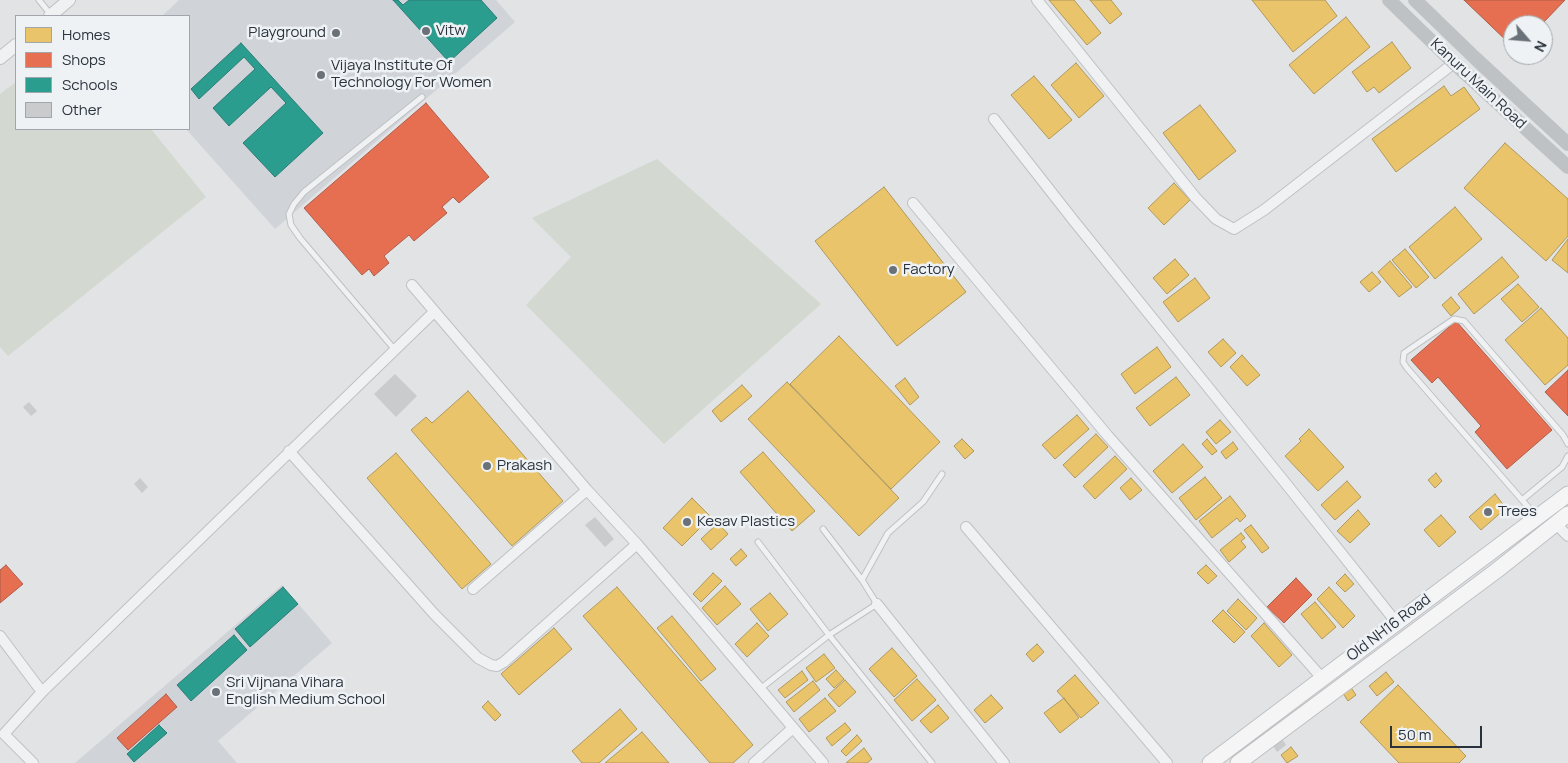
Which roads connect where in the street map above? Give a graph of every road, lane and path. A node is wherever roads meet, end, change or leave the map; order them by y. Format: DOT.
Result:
graph roads {
  1 [pos="39,0"];
  2 [pos="69,0"];
  3 [pos="1037,0"];
  4 [pos="1389,0"];
  5 [pos="1415,0"];
  6 [pos="50,15"];
  7 [pos="52,15"];
  8 [pos="15,46"];
  9 [pos="0,58"];
  10 [pos="1454,63"];
  11 [pos="422,97"];
  12 [pos="994,120"];
  13 [pos="1568,144"];
  14 [pos="1568,167"];
  15 [pos="913,203"];
  16 [pos="412,285"];
  17 [pos="434,312"];
  18 [pos="395,350"];
  19 [pos="1568,444"];
  20 [pos="289,451"];
  21 [pos="1568,456"];
  22 [pos="942,474"];
  23 [pos="587,490"];
  24 [pos="1568,494"];
  25 [pos="1522,500"];
  26 [pos="1568,514"];
  27 [pos="1538,518"];
  28 [pos="1556,523"];
  29 [pos="966,527"];
  30 [pos="823,530"];
  31 [pos="1568,536"];
  32 [pos="758,542"];
  33 [pos="637,544"];
  34 [pos="862,580"];
  35 [pos="473,589"];
  36 [pos="877,604"];
  37 [pos="1396,622"];
  38 [pos="0,636"];
  39 [pos="829,636"];
  40 [pos="1322,678"];
  41 [pos="760,689"];
  42 [pos="42,692"];
  43 [pos="793,728"];
  44 [pos="2,735"];
  45 [pos="34,763"];
  46 [pos="754,763"];
  47 [pos="823,763"];
  48 [pos="932,763"];
  49 [pos="1004,763"];
  50 [pos="1167,763"];
  51 [pos="1210,763"];
  52 [pos="1238,763"];
  1 -- 6 [label="lane"];
  2 -- 7 [label="street"];
  3 -- 10 [label="street"];
  4 -- 10 [label="main road, Kanuru Main Road"];
  5 -- 13 [label="main road, Kanuru Main Road"];
  8 -- 9 [label="street"];
  10 -- 14 [label="main road, Kanuru Main Road"];
  11 -- 18 [label="lane"];
  12 -- 37 [label="street"];
  15 -- 40 [label="street"];
  16 -- 17 [label="street"];
  17 -- 18 [label="street"];
  17 -- 23 [label="street"];
  18 -- 20 [label="street"];
  19 -- 25 [label="lane"];
  20 -- 33 [label="street"];
  20 -- 42 [label="street"];
  21 -- 25 [label="lane"];
  22 -- 34 [label="lane"];
  23 -- 33 [label="street"];
  23 -- 35 [label="street"];
  24 -- 27 [label="main road, Old NH16 Road"];
  25 -- 27 [label="lane"];
  26 -- 28 [label="main road, Old NH16 Road"];
  27 -- 37 [label="main road, Old NH16 Road"];
  28 -- 31 [label="street"];
  28 -- 52 [label="main road, Old NH16 Road"];
  29 -- 50 [label="street"];
  30 -- 34 [label="lane"];
  32 -- 39 [label="lane"];
  33 -- 41 [label="street"];
  34 -- 36 [label="lane"];
  36 -- 39 [label="lane"];
  36 -- 49 [label="street"];
  37 -- 40 [label="main road, Old NH16 Road"];
  38 -- 42 [label="street"];
  39 -- 41 [label="lane"];
  39 -- 48 [label="lane"];
  40 -- 51 [label="main road, Old NH16 Road"];
  41 -- 43 [label="street"];
  42 -- 44 [label="street"];
  43 -- 46 [label="street"];
  43 -- 47 [label="street"];
  44 -- 45 [label="street"];
}
